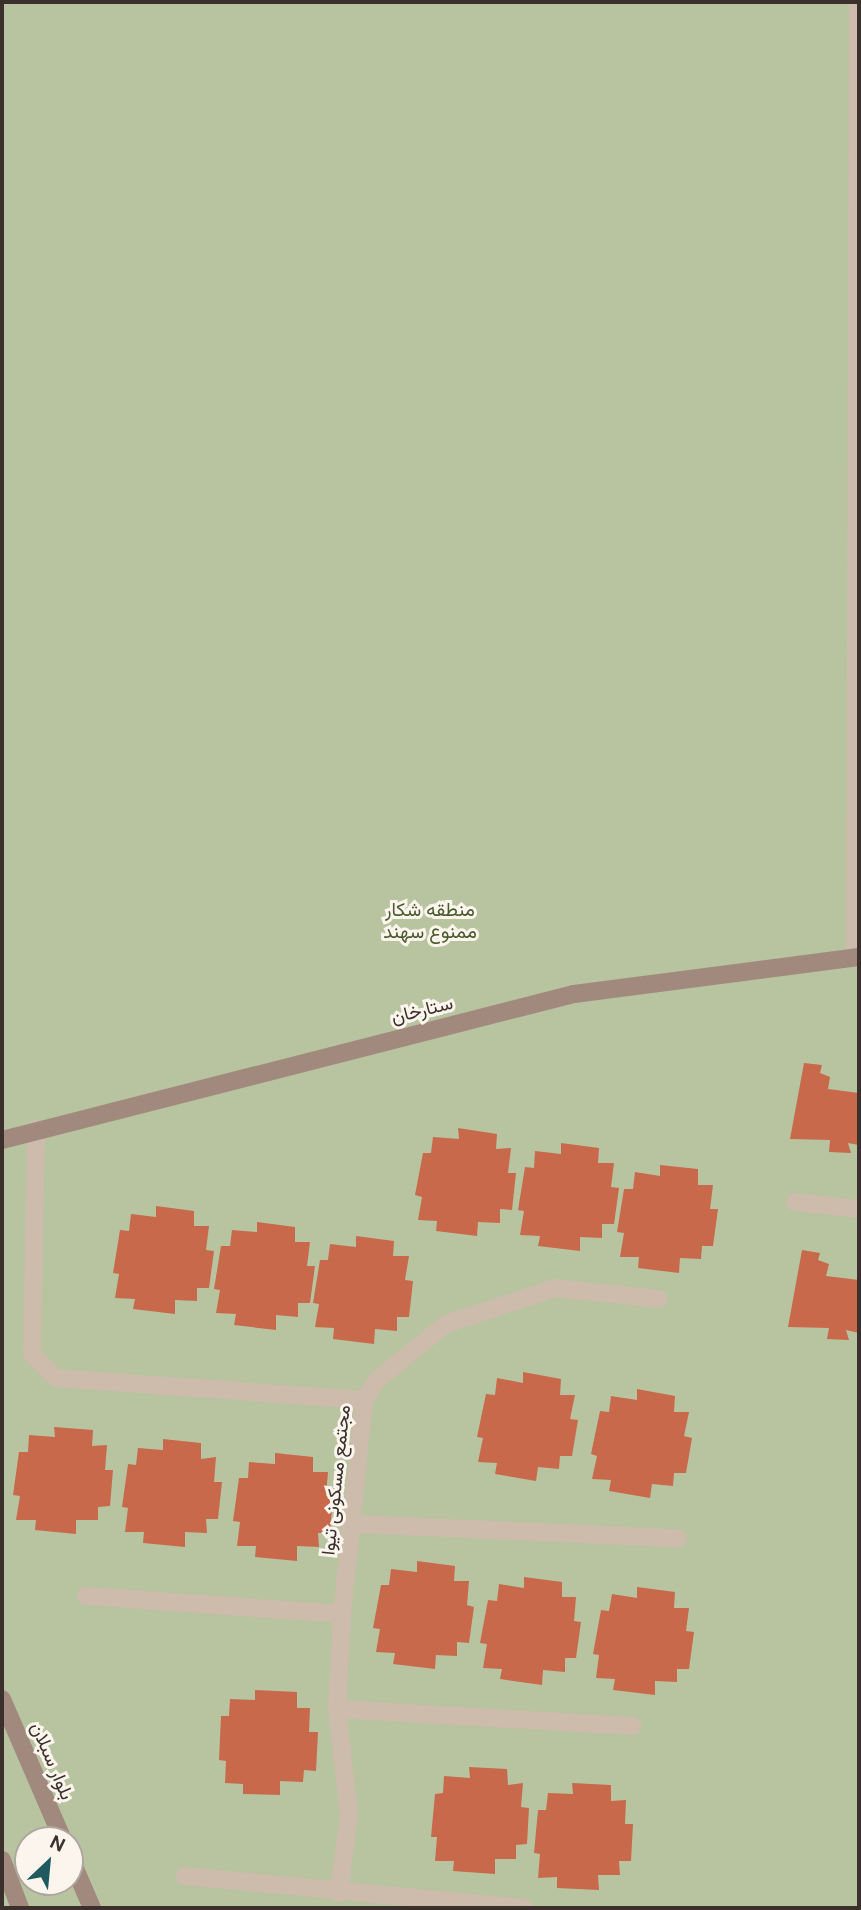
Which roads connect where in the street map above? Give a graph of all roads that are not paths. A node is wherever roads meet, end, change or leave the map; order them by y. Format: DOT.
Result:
graph roads {
  1 [pos="858,2"];
  2 [pos="857,957"];
  3 [pos="36,1129"];
  4 [pos="2,1140"];
  5 [pos="795,1202"];
  6 [pos="859,1209"];
  7 [pos="658,1299"];
  8 [pos="364,1401"];
  9 [pos="353,1524"];
  10 [pos="678,1538"];
  11 [pos="86,1596"];
  12 [pos="342,1614"];
  13 [pos="2,1699"];
  14 [pos="337,1709"];
  15 [pos="633,1726"];
  16 [pos="57,1826"];
  17 [pos="2,1860"];
  18 [pos="185,1876"];
  19 [pos="84,1889"];
  20 [pos="339,1893"];
  21 [pos="20,1908"];
  22 [pos="92,1908"];
  23 [pos="523,1908"];
  1 -- 2 [label="street"];
  2 -- 3 [label="street, ستارخان"];
  3 -- 4 [label="street, ستارخان"];
  3 -- 8 [label="street"];
  5 -- 6 [label="street"];
  7 -- 8 [label="street, مجتمع مسکونی تیوا"];
  8 -- 9 [label="street, مجتمع مسکونی تیوا"];
  9 -- 10 [label="street"];
  9 -- 12 [label="street, مجتمع مسکونی تیوا"];
  11 -- 12 [label="street"];
  12 -- 14 [label="street, مجتمع مسکونی تیوا"];
  13 -- 16 [label="street, بلوار سبلان"];
  14 -- 15 [label="street"];
  14 -- 20 [label="street, مجتمع مسکونی تیوا"];
  17 -- 21 [label="street"];
  18 -- 20 [label="street"];
  19 -- 22 [label="street"];
  20 -- 23 [label="street"];
}
